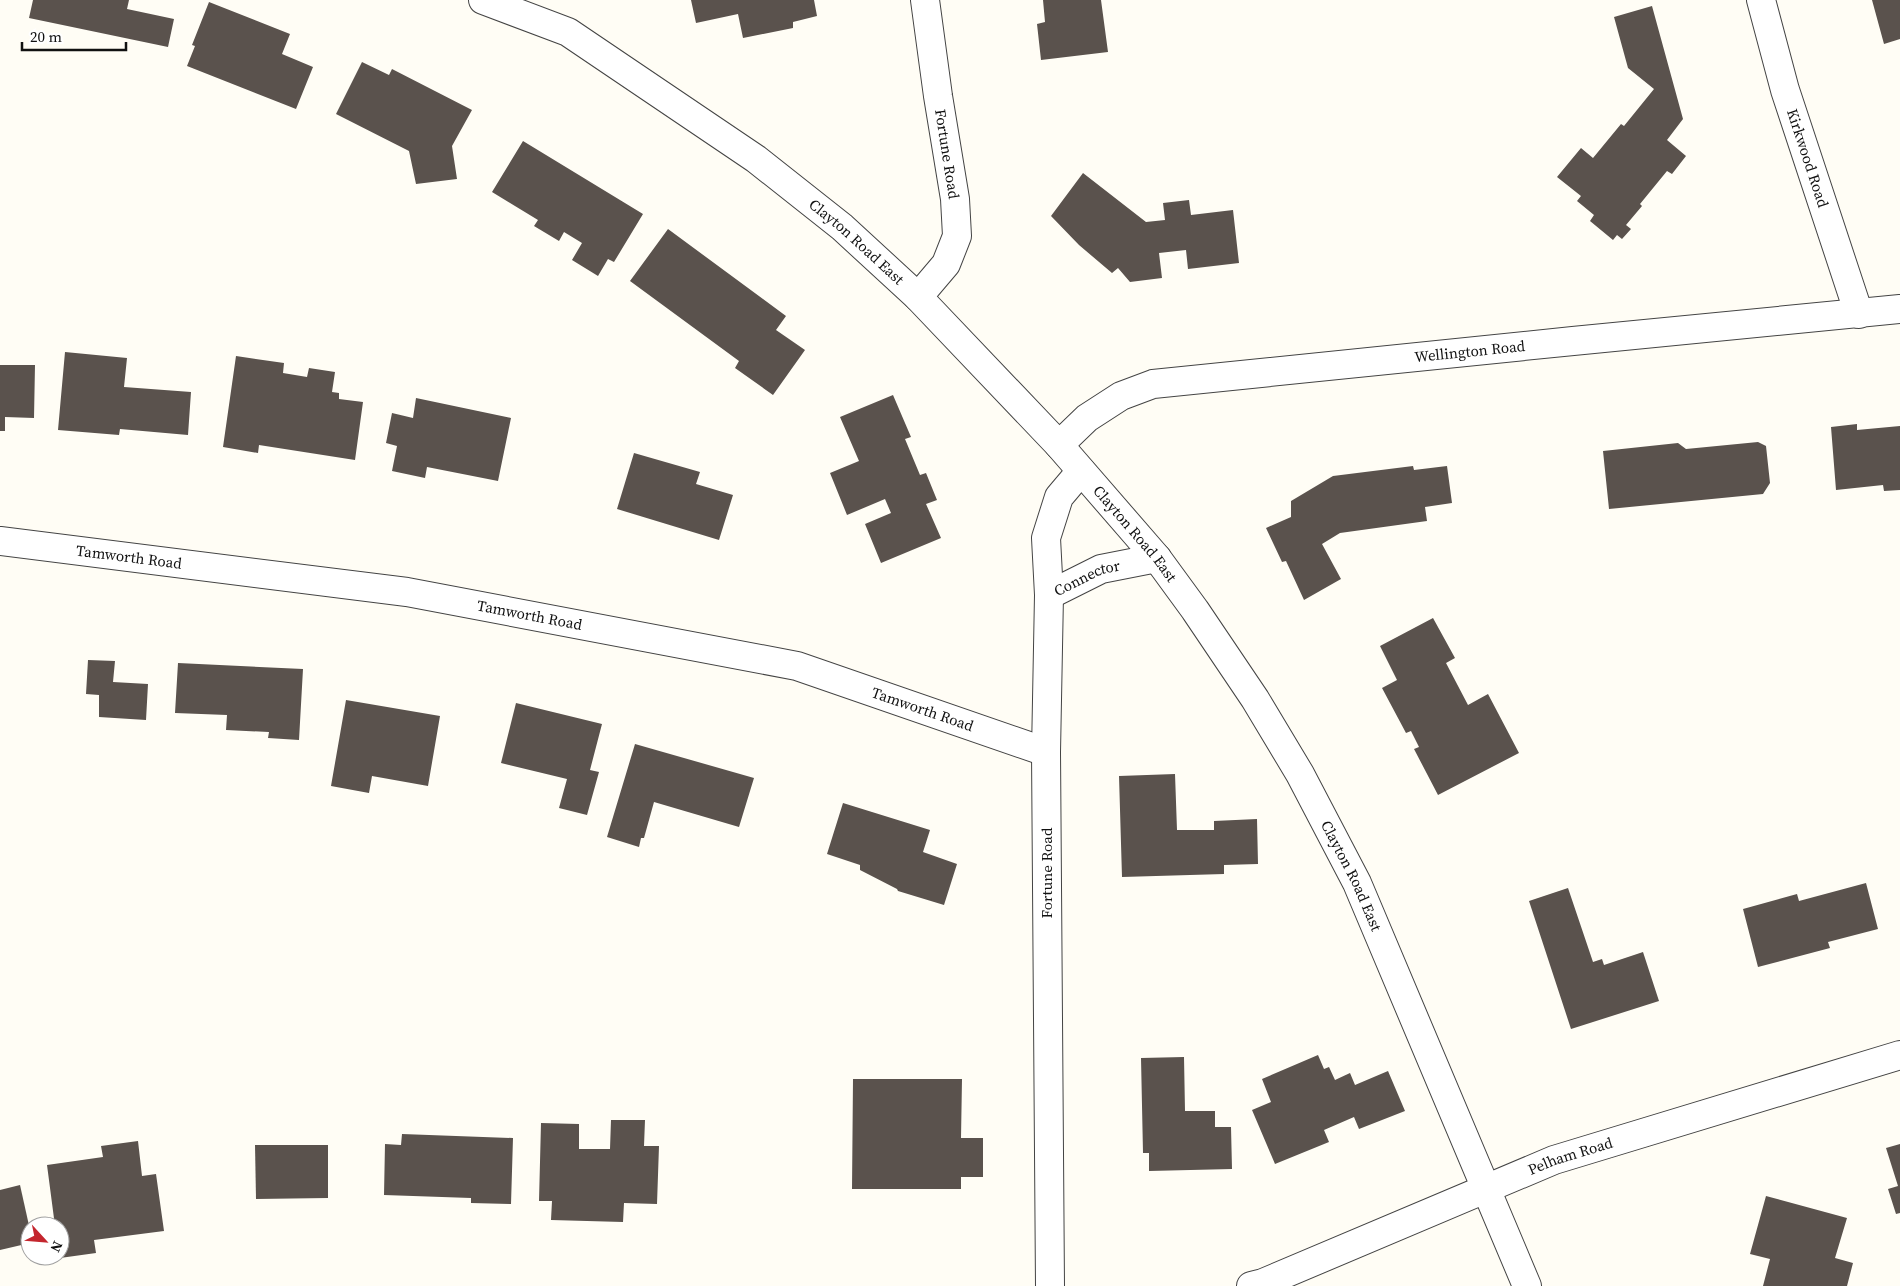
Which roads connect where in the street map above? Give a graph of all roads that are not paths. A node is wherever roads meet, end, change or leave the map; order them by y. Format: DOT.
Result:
graph roads {
  1 [pos="484,0"];
  2 [pos="925,0"];
  3 [pos="1761,0"];
  4 [pos="918,297"];
  5 [pos="1900,309"];
  6 [pos="1859,314"];
  7 [pos="1059,446"];
  8 [pos="1081,471"];
  9 [pos="0,541"];
  10 [pos="1158,558"];
  11 [pos="1049,595"];
  12 [pos="1046,752"];
  13 [pos="1900,1055"];
  14 [pos="1485,1190"];
  15 [pos="1050,1286"];
  16 [pos="1251,1286"];
  17 [pos="1527,1286"];
  1 -- 4 [label="street, Clayton Road East"];
  2 -- 4 [label="street, Fortune Road"];
  3 -- 6 [label="street, Kirkwood Road"];
  4 -- 7 [label="street, Clayton Road East"];
  5 -- 6 [label="street, Wellington Road"];
  6 -- 7 [label="street, Wellington Road"];
  7 -- 8 [label="street, Clayton Road East"];
  8 -- 10 [label="street, Clayton Road East"];
  8 -- 11 [label="street, Fortune Road"];
  9 -- 12 [label="street, Tamworth Road"];
  10 -- 11 [label="street, Connector"];
  10 -- 14 [label="street, Clayton Road East"];
  11 -- 12 [label="street, Fortune Road"];
  12 -- 15 [label="street, Fortune Road"];
  13 -- 14 [label="street, Pelham Road"];
  14 -- 16 [label="street, Pelham Road"];
  14 -- 17 [label="street, Clayton Road East"];
}
